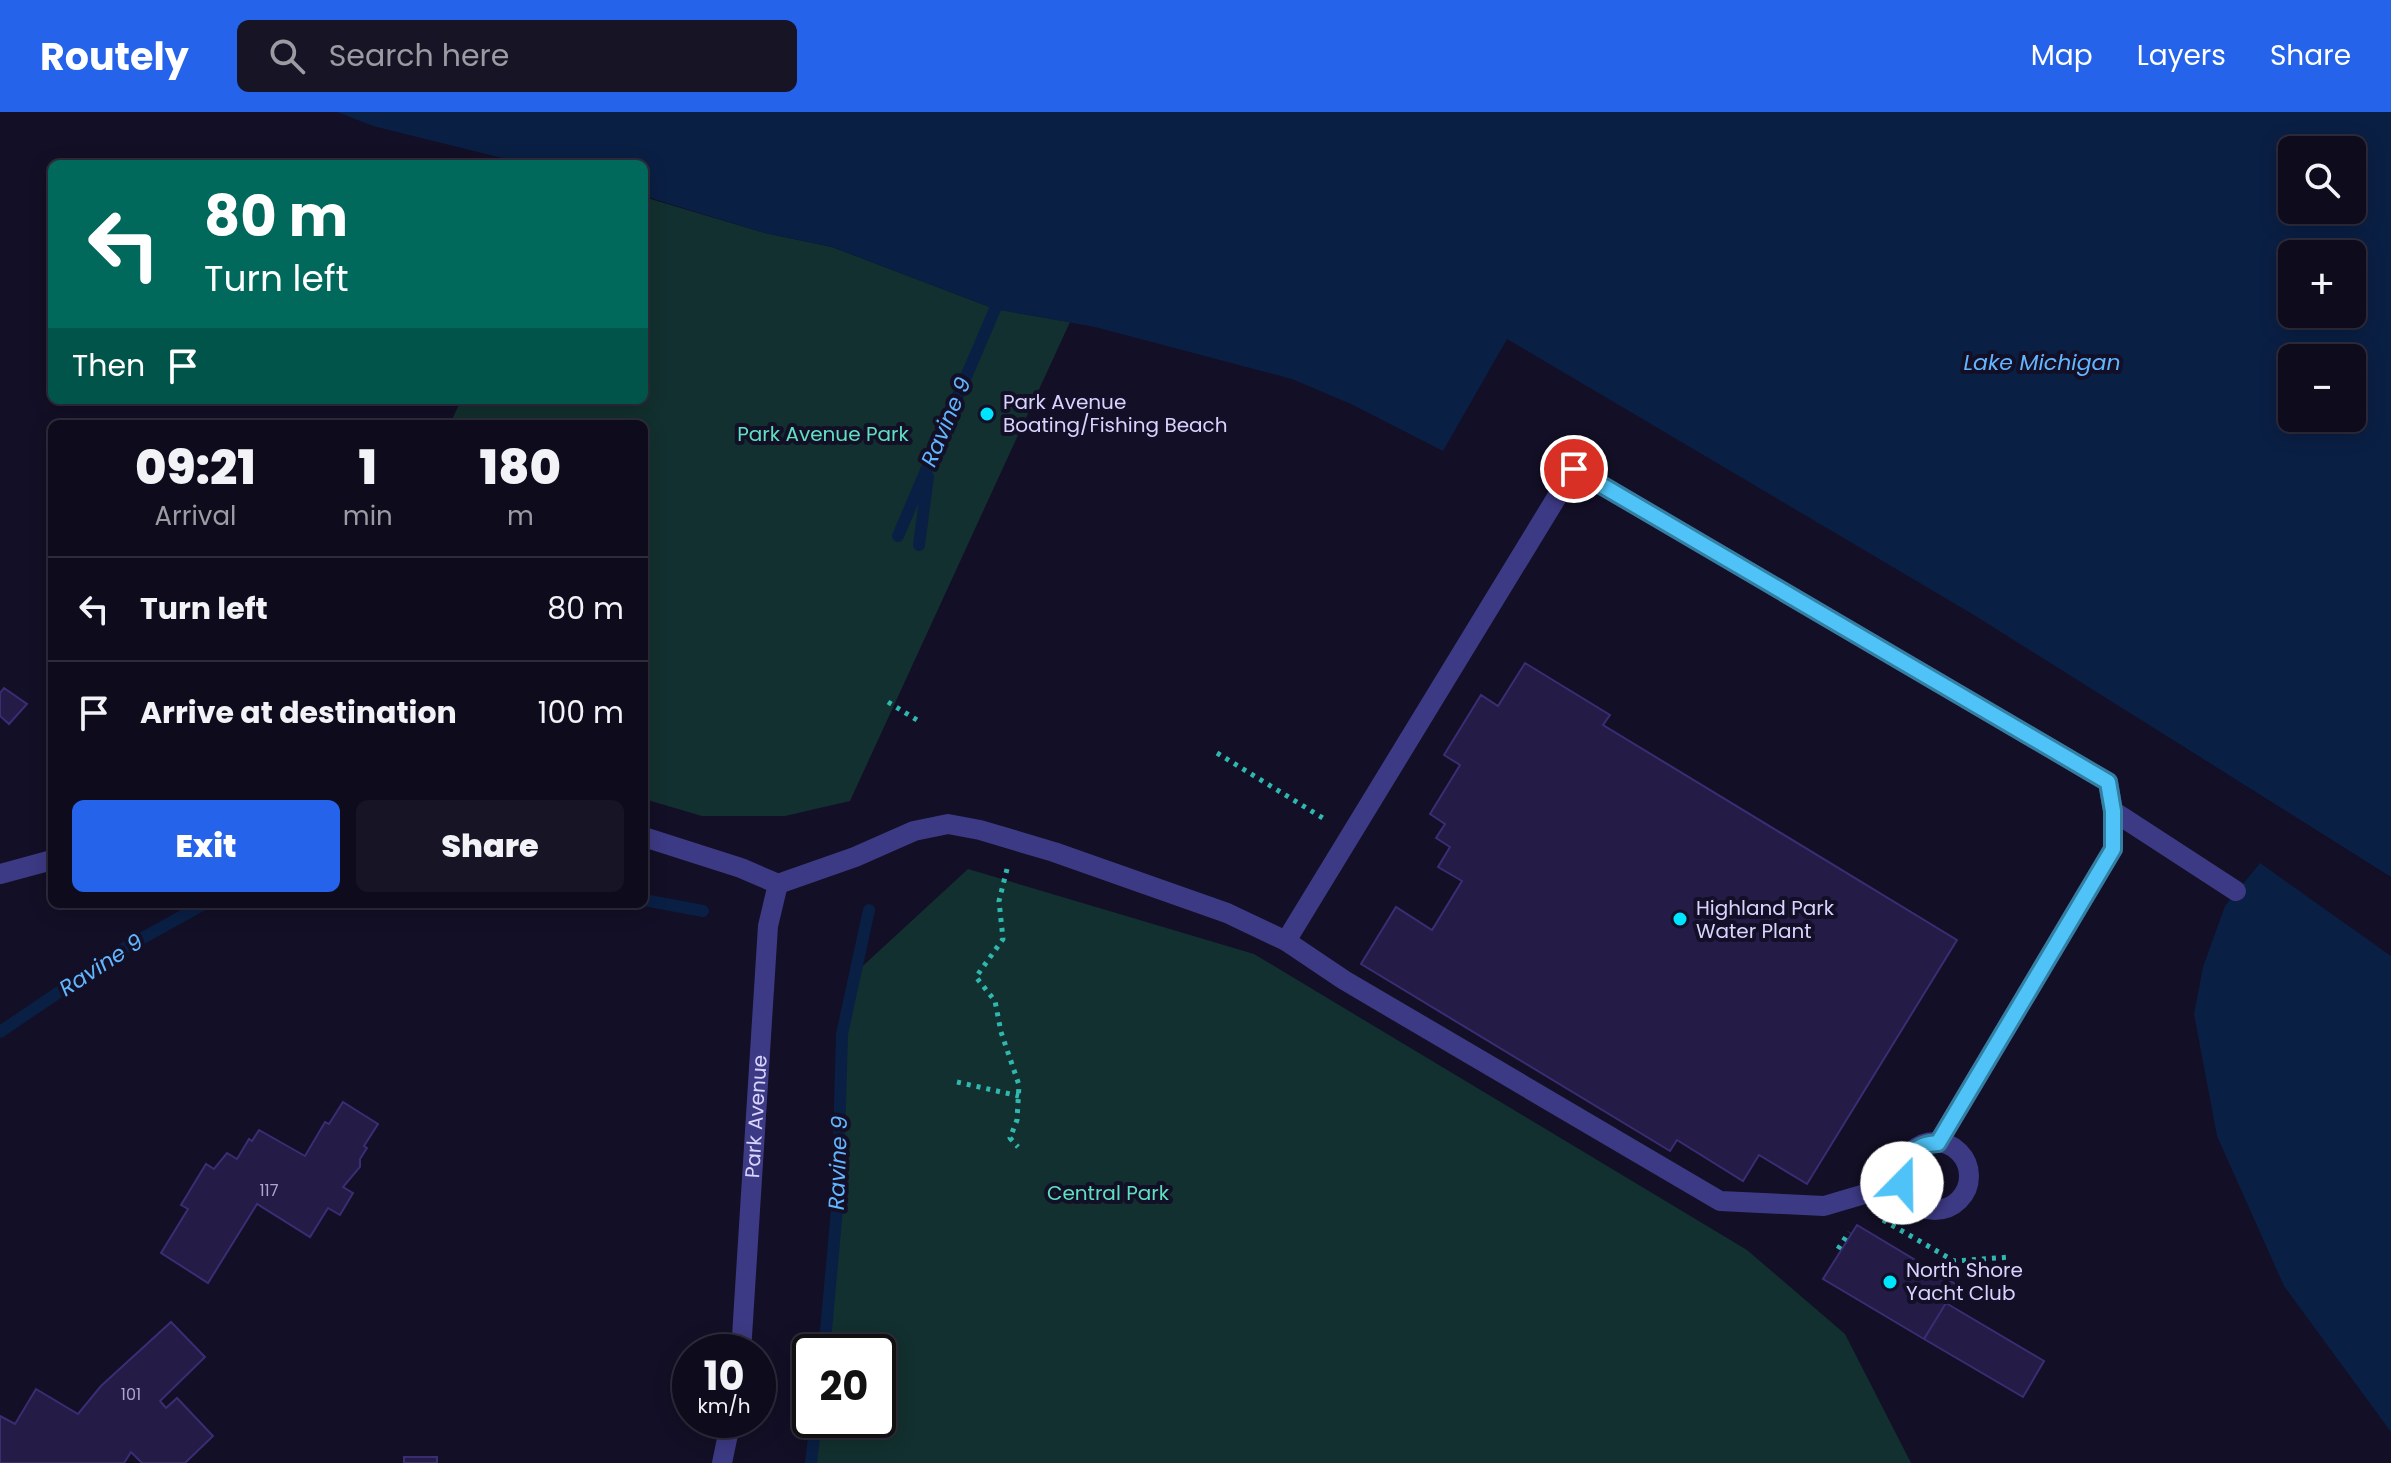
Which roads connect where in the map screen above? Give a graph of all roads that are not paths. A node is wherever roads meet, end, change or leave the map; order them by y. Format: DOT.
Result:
graph roads {
  1 [pos="2113,811"];
  2 [pos="648,838"];
  3 [pos="48,861"];
  4 [pos="0,874"];
  5 [pos="778,884"];
  6 [pos="2236,891"];
  7 [pos="1286,941"];
  8 [pos="1938,1143"];
  9 [pos="1902,1183"];
  10 [pos="742,1334"];
  11 [pos="727,1438"];
  12 [pos="722,1463"];
  1 -- 6 [label="lane"];
  1 -- 7 [label="lane"];
  1 -- 8 [label="lane"];
  2 -- 5 [label="lane"];
  3 -- 4 [label="lane"];
  5 -- 7 [label="lane"];
  5 -- 10 [label="lane, Park Avenue"];
  7 -- 9 [label="lane"];
  8 -- 9 [label="lane"];
  8 -- 9 [label="lane"];
  11 -- 12 [label="lane"];
}
